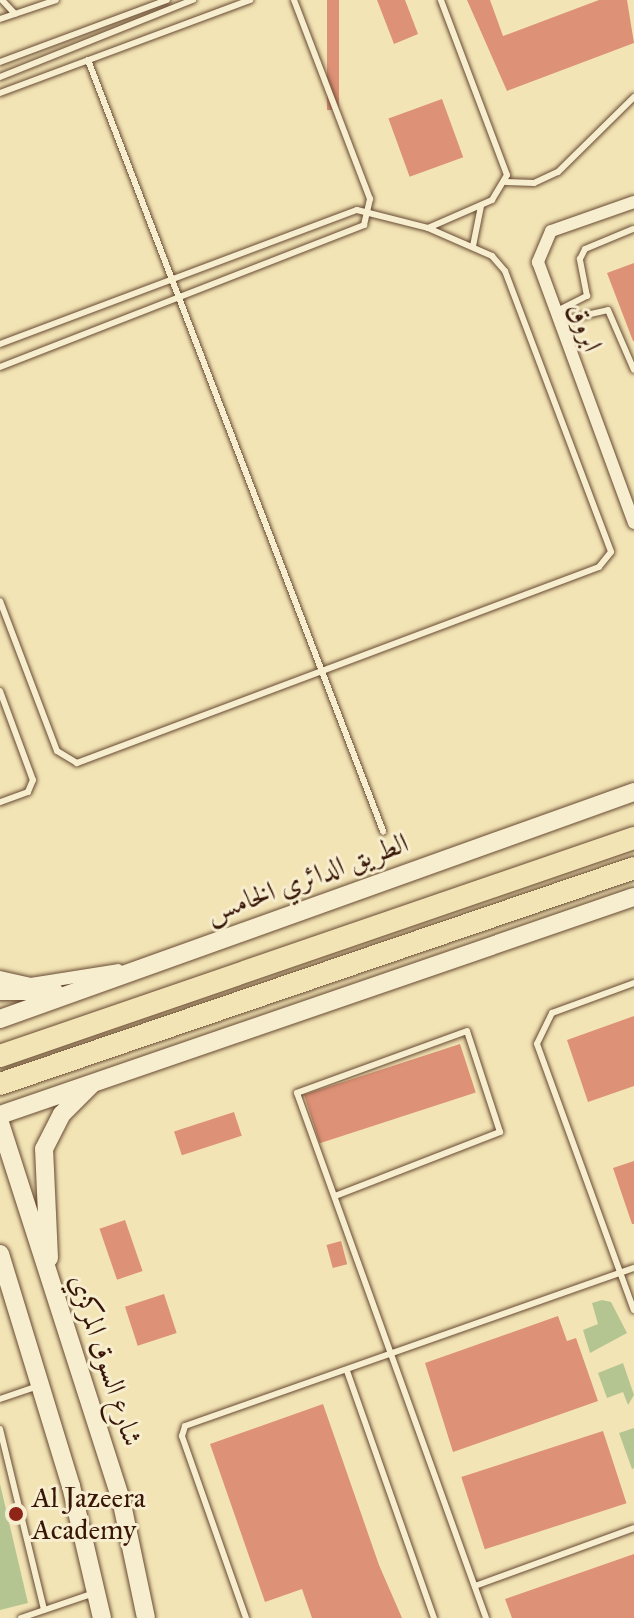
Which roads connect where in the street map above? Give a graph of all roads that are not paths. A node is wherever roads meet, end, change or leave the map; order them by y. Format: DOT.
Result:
graph roads {
  1 [pos="2,0"];
  2 [pos="56,0"];
  3 [pos="167,0"];
  4 [pos="193,0"];
  5 [pos="250,0"];
  6 [pos="294,0"];
  7 [pos="441,0"];
  8 [pos="44,2"];
  9 [pos="15,14"];
  10 [pos="1,17"];
  11 [pos="88,60"];
  12 [pos="0,62"];
  13 [pos="0,77"];
  14 [pos="0,93"];
  15 [pos="634,97"];
  16 [pos="506,182"];
  17 [pos="634,202"];
  18 [pos="481,205"];
  19 [pos="371,209"];
  20 [pos="428,228"];
  21 [pos="633,229"];
  22 [pos="473,246"];
  23 [pos="172,280"];
  24 [pos="179,299"];
  25 [pos="555,318"];
  26 [pos="0,344"];
  27 [pos="0,367"];
  28 [pos="634,370"];
  29 [pos="634,523"];
  30 [pos="0,601"];
  31 [pos="321,672"];
  32 [pos="0,691"];
  33 [pos="634,792"];
  34 [pos="0,802"];
  35 [pos="383,831"];
  36 [pos="634,838"];
  37 [pos="634,868"];
  38 [pos="634,897"];
  39 [pos="153,965"];
  40 [pos="0,977"];
  41 [pos="634,983"];
  42 [pos="96,986"];
  43 [pos="0,991"];
  44 [pos="0,1019"];
  45 [pos="0,1056"];
  46 [pos="94,1082"];
  47 [pos="0,1085"];
  48 [pos="46,1099"];
  49 [pos="0,1115"];
  50 [pos="0,1123"];
  51 [pos="335,1196"];
  52 [pos="0,1254"];
  53 [pos="634,1268"];
  54 [pos="621,1272"];
  55 [pos="50,1277"];
  56 [pos="634,1310"];
  57 [pos="395,1354"];
  58 [pos="347,1371"];
  59 [pos="42,1384"];
  60 [pos="0,1399"];
  61 [pos="0,1429"];
  62 [pos="634,1528"];
  63 [pos="475,1586"];
  64 [pos="97,1592"];
  65 [pos="44,1610"];
  66 [pos="21,1618"];
  67 [pos="102,1618"];
  68 [pos="146,1618"];
  69 [pos="246,1618"];
  70 [pos="434,1618"];
  71 [pos="486,1618"];
  1 -- 9 [label="lane"];
  2 -- 8 [label="lane"];
  3 -- 12 [label="lane"];
  4 -- 13 [label="lane"];
  5 -- 11 [label="lane"];
  6 -- 19 [label="lane"];
  7 -- 16 [label="lane"];
  8 -- 9 [label="lane"];
  9 -- 10 [label="lane"];
  11 -- 14 [label="lane"];
  11 -- 23 [label="lane"];
  15 -- 16 [label="lane"];
  16 -- 18 [label="lane"];
  17 -- 25 [label="street, ابروق"];
  18 -- 20 [label="lane"];
  18 -- 22 [label="lane"];
  19 -- 20 [label="lane"];
  19 -- 23 [label="lane"];
  19 -- 24 [label="lane"];
  20 -- 22 [label="lane"];
  21 -- 25 [label="lane"];
  22 -- 31 [label="lane"];
  23 -- 24 [label="lane"];
  23 -- 26 [label="lane"];
  24 -- 27 [label="lane"];
  24 -- 31 [label="lane"];
  25 -- 28 [label="lane"];
  25 -- 29 [label="street, ابروق"];
  30 -- 31 [label="lane"];
  31 -- 35 [label="lane"];
  32 -- 34 [label="lane"];
  33 -- 39 [label="street, الطريق الدائري الخامس"];
  36 -- 45 [label="highway"];
  37 -- 47 [label="highway"];
  38 -- 46 [label="street"];
  39 -- 40 [label="street"];
  39 -- 42 [label="street, الطريق الدائري الخامس"];
  41 -- 54 [label="lane"];
  42 -- 43 [label="street"];
  42 -- 44 [label="street, الطريق الدائري الخامس"];
  46 -- 48 [label="street"];
  46 -- 55 [label="street"];
  47 -- 48 [label="street"];
  48 -- 49 [label="street"];
  50 -- 55 [label="street, شارع السوق المركزي"];
  51 -- 51 [label="lane"];
  51 -- 57 [label="lane"];
  52 -- 59 [label="street"];
  53 -- 54 [label="lane"];
  54 -- 56 [label="lane"];
  54 -- 57 [label="lane"];
  55 -- 68 [label="street, شارع السوق المركزي"];
  57 -- 58 [label="lane"];
  57 -- 63 [label="lane"];
  58 -- 69 [label="lane"];
  58 -- 70 [label="lane"];
  59 -- 60 [label="lane"];
  59 -- 64 [label="street"];
  61 -- 65 [label="lane"];
  62 -- 63 [label="lane"];
  63 -- 71 [label="lane"];
  64 -- 65 [label="lane"];
  64 -- 67 [label="street"];
  65 -- 66 [label="lane"];
}
